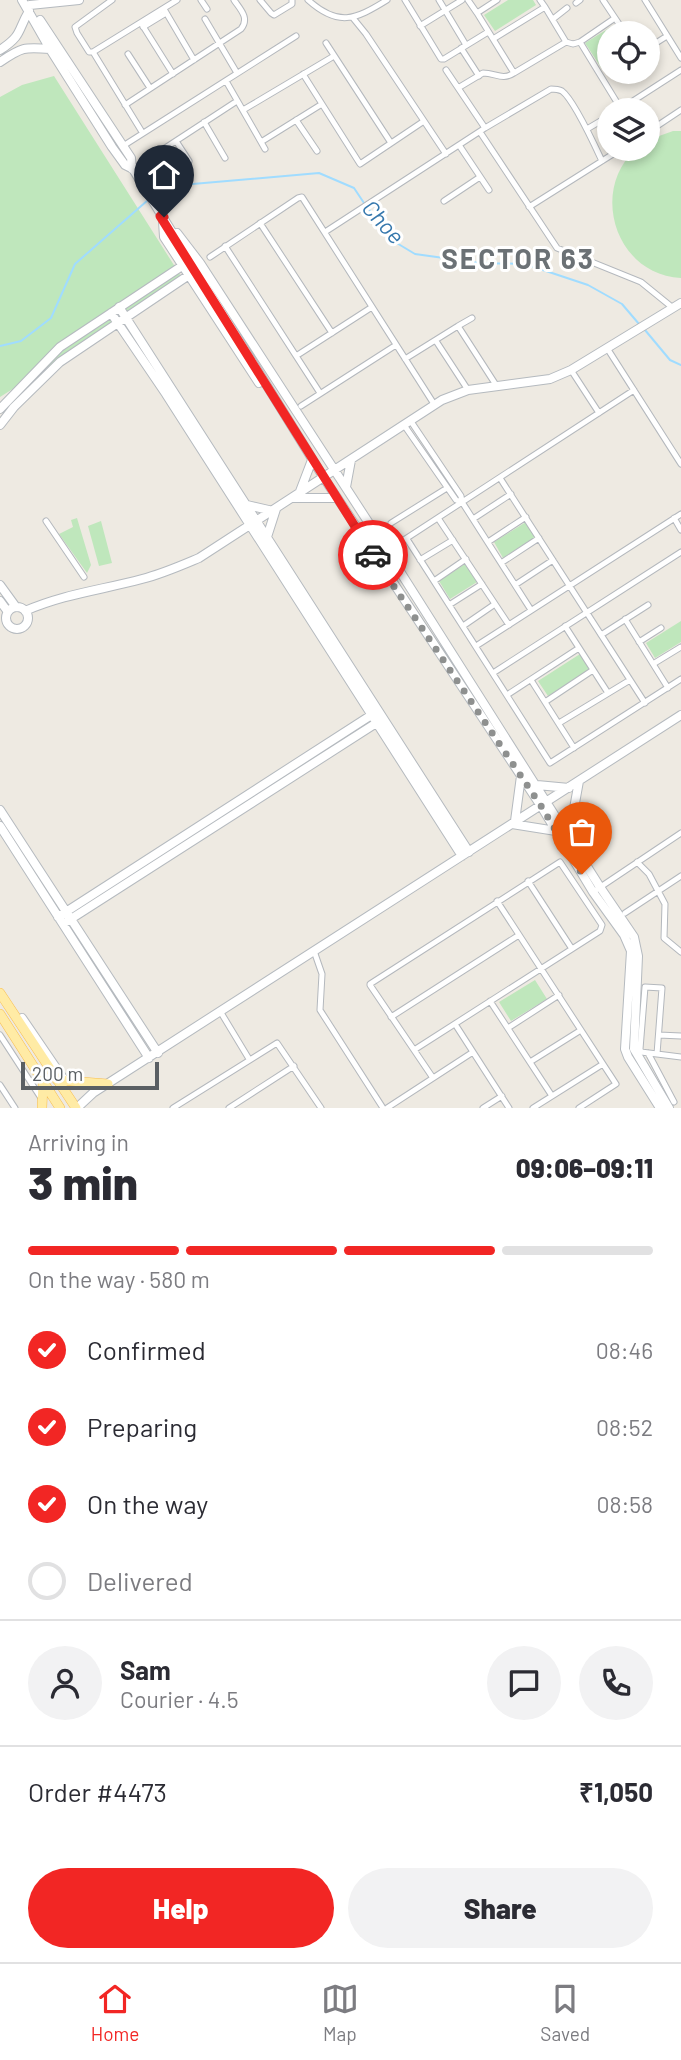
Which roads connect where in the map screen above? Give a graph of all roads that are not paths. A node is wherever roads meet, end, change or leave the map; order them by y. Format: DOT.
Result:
graph roads {
  1 [pos="79,0"];
  2 [pos="112,0"];
  3 [pos="177,0"];
  4 [pos="201,0"];
  5 [pos="234,0"];
  6 [pos="260,0"];
  7 [pos="292,0"];
  8 [pos="308,0"];
  9 [pos="387,0"];
  10 [pos="405,0"];
  11 [pos="439,0"];
  12 [pos="461,0"];
  13 [pos="468,0"];
  14 [pos="497,0"];
  15 [pos="540,0"];
  16 [pos="603,0"];
  17 [pos="645,0"];
  18 [pos="27,4"];
  19 [pos="545,7"];
  20 [pos="567,8"];
  21 [pos="207,9"];
  22 [pos="445,10"];
  23 [pos="165,11"];
  24 [pos="477,13"];
  25 [pos="353,18"];
  26 [pos="615,18"];
  27 [pos="205,19"];
  28 [pos="552,19"];
  29 [pos="617,21"];
  30 [pos="142,25"];
  31 [pos="420,26"];
  32 [pos="20,32"];
  33 [pos="488,32"];
  34 [pos="296,36"];
  35 [pos="667,36"];
  36 [pos="493,39"];
  37 [pos="660,40"];
  38 [pos="566,42"];
  39 [pos="580,42"];
  40 [pos="326,43"];
  41 [pos="221,44"];
  42 [pos="29,47"];
  43 [pos="464,47"];
  44 [pos="50,49"];
  45 [pos="0,50"];
  46 [pos="93,52"];
  47 [pos="128,54"];
  48 [pos="334,56"];
  49 [pos="681,58"];
  50 [pos="194,60"];
  51 [pos="0,62"];
  52 [pos="446,70"];
  53 [pos="681,70"];
  54 [pos="597,71"];
  55 [pos="237,73"];
  56 [pos="514,73"];
  57 [pos="173,74"];
  58 [pos="303,74"];
  59 [pos="479,76"];
  60 [pos="226,81"];
  61 [pos="150,88"];
  62 [pos="458,88"];
  63 [pos="638,98"];
  64 [pos="237,101"];
  65 [pos="322,104"];
  66 [pos="125,105"];
  67 [pos="243,110"];
  68 [pos="681,110"];
  69 [pos="296,120"];
  70 [pos="424,121"];
  71 [pos="204,122"];
  72 [pos="597,124"];
  73 [pos="660,124"];
  74 [pos="483,130"];
  75 [pos="587,130"];
  76 [pos="142,132"];
  77 [pos="176,141"];
  78 [pos="261,142"];
  79 [pos="391,143"];
  80 [pos="459,145"];
  81 [pos="123,146"];
  82 [pos="265,149"];
  83 [pos="317,151"];
  84 [pos="597,151"];
  85 [pos="446,154"];
  86 [pos="225,158"];
  87 [pos="189,161"];
  88 [pos="602,161"];
  89 [pos="132,169"];
  90 [pos="481,177"];
  91 [pos="489,190"];
  92 [pos="444,201"];
  93 [pos="529,207"];
  94 [pos="161,218"];
  95 [pos="260,223"];
  96 [pos="325,232"];
  97 [pos="225,246"];
  98 [pos="210,257"];
  99 [pos="182,267"];
  100 [pos="189,275"];
  101 [pos="119,307"];
  102 [pos="372,307"];
  103 [pos="674,308"];
  104 [pos="111,313"];
  105 [pos="472,318"];
  106 [pos="122,320"];
  107 [pos="458,326"];
  108 [pos="332,333"];
  109 [pos="436,341"];
  110 [pos="396,345"];
  111 [pos="607,348"];
  112 [pos="296,356"];
  113 [pos="405,359"];
  114 [pos="571,370"];
  115 [pos="496,385"];
  116 [pos="468,390"];
  117 [pos="634,390"];
  118 [pos="320,393"];
  119 [pos="434,404"];
  120 [pos="301,406"];
  121 [pos="0,409"];
  122 [pos="599,413"];
  123 [pos="407,422"];
  124 [pos="0,425"];
  125 [pos="203,444"];
  126 [pos="325,455"];
  127 [pos="349,461"];
  128 [pos="311,463"];
  129 [pos="681,464"];
  130 [pos="335,470"];
  131 [pos="324,478"];
  132 [pos="500,478"];
  133 [pos="345,486"];
  134 [pos="447,488"];
  135 [pos="511,494"];
  136 [pos="297,496"];
  137 [pos="337,498"];
  138 [pos="462,502"];
  139 [pos="247,505"];
  140 [pos="275,510"];
  141 [pos="681,513"];
  142 [pos="526,517"];
  143 [pos="438,518"];
  144 [pos="674,518"];
  145 [pos="473,519"];
  146 [pos="46,521"];
  147 [pos="254,523"];
  148 [pos="391,523"];
  149 [pos="681,530"];
  150 [pos="267,537"];
  151 [pos="539,538"];
  152 [pos="407,539"];
  153 [pos="453,540"];
  154 [pos="488,542"];
  155 [pos="387,551"];
  156 [pos="681,552"];
  157 [pos="466,559"];
  158 [pos="421,560"];
  159 [pos="553,560"];
  160 [pos="501,563"];
  161 [pos="84,577"];
  162 [pos="434,581"];
  163 [pos="482,584"];
  164 [pos="515,584"];
  165 [pos="0,585"];
  166 [pos="570,586"];
  167 [pos="0,601"];
  168 [pos="495,604"];
  169 [pos="449,605"];
  170 [pos="648,605"];
  171 [pos="531,610"];
  172 [pos="25,611"];
  173 [pos="587,612"];
  174 [pos="8,617"];
  175 [pos="625,620"];
  176 [pos="509,625"];
  177 [pos="463,626"];
  178 [pos="565,626"];
  179 [pos="661,628"];
  180 [pos="601,635"];
  181 [pos="639,642"];
  182 [pos="476,646"];
  183 [pos="681,646"];
  184 [pos="579,648"];
  185 [pos="653,664"];
  186 [pos="593,670"];
  187 [pos="493,673"];
  188 [pos="681,679"];
  189 [pos="531,680"];
  190 [pos="630,680"];
  191 [pos="668,688"];
  192 [pos="608,693"];
  193 [pos="507,695"];
  194 [pos="545,702"];
  195 [pos="645,703"];
  196 [pos="681,715"];
  197 [pos="378,717"];
  198 [pos="559,723"];
  199 [pos="574,748"];
  200 [pos="522,776"];
  201 [pos="579,781"];
  202 [pos="537,785"];
  203 [pos="569,788"];
  204 [pos="545,804"];
  205 [pos="0,810"];
  206 [pos="513,822"];
  207 [pos="4,827"];
  208 [pos="556,831"];
  209 [pos="681,833"];
  210 [pos="569,836"];
  211 [pos="466,854"];
  212 [pos="639,861"];
  213 [pos="582,874"];
  214 [pos="681,876"];
  215 [pos="572,880"];
  216 [pos="528,881"];
  217 [pos="597,890"];
  218 [pos="659,890"];
  219 [pos="498,901"];
  220 [pos="625,913"];
  221 [pos="64,918"];
  222 [pos="519,935"];
  223 [pos="572,949"];
  224 [pos="314,951"];
  225 [pos="681,952"];
  226 [pos="542,969"];
  227 [pos="0,987"];
  228 [pos="0,993"];
  229 [pos="559,995"];
  230 [pos="490,1001"];
  231 [pos="220,1011"];
  232 [pos="0,1014"];
  233 [pos="391,1017"];
  234 [pos="454,1024"];
  235 [pos="508,1028"];
  236 [pos="581,1030"];
  237 [pos="0,1035"];
  238 [pos="659,1035"];
  239 [pos="681,1036"];
  240 [pos="414,1050"];
  241 [pos="473,1052"];
  242 [pos="158,1053"];
  243 [pos="648,1053"];
  244 [pos="657,1054"];
  245 [pos="44,1056"];
  246 [pos="681,1057"];
  247 [pos="149,1058"];
  248 [pos="248,1059"];
  249 [pos="530,1062"];
  250 [pos="603,1064"];
  251 [pos="294,1066"];
  252 [pos="433,1078"];
  253 [pos="61,1081"];
  254 [pos="43,1083"];
  255 [pos="108,1084"];
  256 [pos="0,1085"];
  257 [pos="502,1096"];
  258 [pos="552,1096"];
  259 [pos="42,1105"];
  260 [pos="671,1105"];
  261 [pos="12,1107"];
  262 [pos="74,1107"];
  263 [pos="60,1108"];
  264 [pos="173,1108"];
  265 [pos="229,1108"];
  266 [pos="321,1108"];
  267 [pos="385,1108"];
  268 [pos="483,1108"];
  269 [pos="509,1108"];
  270 [pos="533,1108"];
  271 [pos="579,1108"];
  272 [pos="660,1108"];
  1 -- 18 [label="main road"];
  2 -- 46 [label="street"];
  3 -- 23 [label="street"];
  4 -- 21 [label="street"];
  5 -- 41 [label="street"];
  6 -- 7 [label="street"];
  8 -- 25 [label="street"];
  9 -- 25 [label="street"];
  10 -- 31 [label="street"];
  11 -- 22 [label="street"];
  12 -- 22 [label="street"];
  13 -- 24 [label="street"];
  14 -- 24 [label="street"];
  15 -- 19 [label="street"];
  16 -- 26 [label="street"];
  17 -- 35 [label="street"];
  18 -- 32 [label="main road"];
  18 -- 44 [label="main road"];
  18 -- 81 [label="main road"];
  19 -- 28 [label="street"];
  19 -- 36 [label="street"];
  20 -- 28 [label="street"];
  22 -- 31 [label="street"];
  22 -- 43 [label="street"];
  23 -- 30 [label="street"];
  23 -- 50 [label="street"];
  24 -- 33 [label="street"];
  25 -- 70 [label="street"];
  26 -- 29 [label="street"];
  26 -- 39 [label="street"];
  27 -- 41 [label="street"];
  28 -- 38 [label="street"];
  30 -- 46 [label="street"];
  30 -- 57 [label="street"];
  31 -- 43 [label="street"];
  32 -- 42 [label="main road"];
  32 -- 45 [label="main road"];
  33 -- 36 [label="street"];
  33 -- 43 [label="street"];
  34 -- 55 [label="street"];
  35 -- 37 [label="street"];
  35 -- 49 [label="street"];
  36 -- 56 [label="street"];
  38 -- 39 [label="street"];
  38 -- 56 [label="street"];
  39 -- 54 [label="street"];
  40 -- 48 [label="street"];
  41 -- 50 [label="street"];
  41 -- 55 [label="street"];
  42 -- 44 [label="main road"];
  42 -- 51 [label="main road"];
  43 -- 59 [label="street"];
  44 -- 89 [label="main road"];
  46 -- 66 [label="street"];
  47 -- 61 [label="street"];
  48 -- 58 [label="street"];
  48 -- 79 [label="street"];
  50 -- 57 [label="street"];
  52 -- 62 [label="street"];
  53 -- 63 [label="street"];
  55 -- 60 [label="street"];
  56 -- 59 [label="street"];
  57 -- 61 [label="street"];
  58 -- 65 [label="street"];
  58 -- 67 [label="street"];
  59 -- 62 [label="street"];
  60 -- 64 [label="street"];
  60 -- 76 [label="street"];
  61 -- 66 [label="street"];
  62 -- 74 [label="street"];
  64 -- 67 [label="street"];
  64 -- 71 [label="street"];
  65 -- 69 [label="street"];
  65 -- 79 [label="street"];
  66 -- 76 [label="street"];
  67 -- 78 [label="street"];
  68 -- 73 [label="street"];
  69 -- 78 [label="street"];
  69 -- 83 [label="street"];
  70 -- 79 [label="street"];
  70 -- 85 [label="street"];
  71 -- 77 [label="street"];
  71 -- 86 [label="street"];
  72 -- 75 [label="street"];
  74 -- 75 [label="street"];
  74 -- 80 [label="street"];
  74 -- 93 [label="street"];
  75 -- 84 [label="street"];
  76 -- 81 [label="street"];
  77 -- 87 [label="street"];
  77 -- 89 [label="street"];
  78 -- 82 [label="street"];
  80 -- 85 [label="street"];
  80 -- 90 [label="street"];
  81 -- 89 [label="main road"];
  85 -- 96 [label="street"];
  88 -- 93 [label="street"];
  89 -- 94 [label="main road"];
  90 -- 91 [label="street"];
  90 -- 92 [label="street"];
  93 -- 103 [label="street"];
  94 -- 99 [label="main road"];
  94 -- 126 [label="main road"];
  94 -- 128 [label="main road"];
  95 -- 96 [label="street"];
  95 -- 97 [label="street"];
  95 -- 108 [label="street"];
  96 -- 102 [label="street"];
  97 -- 98 [label="street"];
  97 -- 112 [label="street"];
  99 -- 100 [label="main road"];
  99 -- 101 [label="main road"];
  100 -- 106 [label="main road"];
  100 -- 128 [label="main road"];
  101 -- 104 [label="main road"];
  101 -- 106 [label="main road"];
  102 -- 108 [label="street"];
  102 -- 110 [label="street"];
  103 -- 111 [label="main road"];
  104 -- 106 [label="main road"];
  104 -- 121 [label="main road"];
  105 -- 107 [label="street"];
  106 -- 124 [label="main road"];
  106 -- 125 [label="main road"];
  107 -- 109 [label="street"];
  107 -- 115 [label="street"];
  108 -- 112 [label="street"];
  109 -- 113 [label="street"];
  109 -- 116 [label="street"];
  110 -- 113 [label="street"];
  110 -- 118 [label="street"];
  111 -- 114 [label="main road"];
  111 -- 117 [label="street"];
  112 -- 118 [label="street"];
  113 -- 119 [label="street"];
  114 -- 115 [label="main road"];
  114 -- 122 [label="street"];
  115 -- 116 [label="main road"];
  116 -- 119 [label="main road"];
  117 -- 122 [label="street"];
  117 -- 129 [label="street"];
  118 -- 120 [label="street"];
  119 -- 123 [label="main road"];
  122 -- 132 [label="street"];
  123 -- 127 [label="main road"];
  123 -- 134 [label="street"];
  123 -- 138 [label="street"];
  125 -- 139 [label="main road"];
  125 -- 147 [label="main road"];
  126 -- 127 [label="main road"];
  126 -- 130 [label="main road"];
  127 -- 130 [label="main road"];
  127 -- 133 [label="main road"];
  128 -- 131 [label="main road"];
  128 -- 136 [label="main road"];
  130 -- 131 [label="main road"];
  130 -- 133 [label="main road"];
  131 -- 136 [label="main road"];
  131 -- 137 [label="main road"];
  132 -- 135 [label="street"];
  132 -- 138 [label="street"];
  133 -- 155 [label="main road"];
  134 -- 138 [label="street"];
  134 -- 148 [label="street"];
  135 -- 142 [label="street"];
  135 -- 145 [label="street"];
  136 -- 137 [label="main road"];
  136 -- 140 [label="main road"];
  137 -- 200 [label="main road"];
  138 -- 143 [label="street"];
  138 -- 145 [label="street"];
  139 -- 140 [label="main road"];
  139 -- 147 [label="main road"];
  140 -- 147 [label="main road"];
  140 -- 150 [label="main road"];
  141 -- 144 [label="street"];
  142 -- 151 [label="street"];
  142 -- 154 [label="street"];
  143 -- 152 [label="street"];
  143 -- 153 [label="street"];
  144 -- 149 [label="street"];
  144 -- 166 [label="street"];
  145 -- 154 [label="street"];
  146 -- 161 [label="street"];
  147 -- 150 [label="main road"];
  147 -- 172 [label="main road"];
  147 -- 197 [label="main road"];
  150 -- 197 [label="main road"];
  151 -- 159 [label="street"];
  151 -- 160 [label="street"];
  152 -- 155 [label="street"];
  152 -- 158 [label="street"];
  153 -- 157 [label="street"];
  153 -- 158 [label="street"];
  154 -- 160 [label="street"];
  155 -- 202 [label="main road"];
  156 -- 173 [label="street"];
  157 -- 162 [label="street"];
  157 -- 163 [label="street"];
  158 -- 162 [label="street"];
  159 -- 164 [label="street"];
  159 -- 166 [label="street"];
  160 -- 164 [label="street"];
  162 -- 169 [label="street"];
  163 -- 168 [label="street"];
  163 -- 169 [label="street"];
  164 -- 171 [label="street"];
  165 -- 174 [label="main road"];
  166 -- 171 [label="street"];
  166 -- 173 [label="street"];
  167 -- 174 [label="main road"];
  168 -- 176 [label="street"];
  168 -- 177 [label="street"];
  169 -- 177 [label="street"];
  170 -- 175 [label="street"];
  171 -- 176 [label="street"];
  172 -- 174 [label="main road"];
  172 -- 174 [label="main road"];
  173 -- 178 [label="street"];
  173 -- 180 [label="street"];
  175 -- 180 [label="street"];
  175 -- 181 [label="street"];
  176 -- 182 [label="street"];
  177 -- 182 [label="street"];
  178 -- 184 [label="street"];
  178 -- 187 [label="street"];
  179 -- 181 [label="street"];
  180 -- 190 [label="street"];
  181 -- 185 [label="street"];
  182 -- 187 [label="street"];
  183 -- 185 [label="street"];
  184 -- 186 [label="street"];
  184 -- 189 [label="street"];
  185 -- 191 [label="street"];
  186 -- 192 [label="street"];
  186 -- 194 [label="street"];
  187 -- 193 [label="street"];
  188 -- 191 [label="street"];
  189 -- 193 [label="street"];
  189 -- 194 [label="street"];
  190 -- 192 [label="street"];
  190 -- 195 [label="street"];
  191 -- 195 [label="street"];
  192 -- 198 [label="street"];
  193 -- 199 [label="street"];
  194 -- 198 [label="street"];
  195 -- 199 [label="street"];
  196 -- 201 [label="main road"];
  197 -- 211 [label="main road"];
  197 -- 221 [label="main road"];
  198 -- 199 [label="street"];
  200 -- 204 [label="main road"];
  200 -- 206 [label="main road"];
  201 -- 203 [label="main road"];
  201 -- 210 [label="main road"];
  202 -- 203 [label="main road"];
  202 -- 204 [label="main road"];
  203 -- 204 [label="main road"];
  204 -- 206 [label="main road"];
  204 -- 208 [label="main road"];
  204 -- 210 [label="main road"];
  205 -- 207 [label="main road"];
  206 -- 208 [label="main road"];
  206 -- 211 [label="main road"];
  207 -- 221 [label="main road"];
  208 -- 213 [label="main road"];
  209 -- 212 [label="street"];
  210 -- 217 [label="main road"];
  211 -- 224 [label="main road"];
  212 -- 217 [label="street"];
  212 -- 218 [label="street"];
  213 -- 215 [label="street"];
  213 -- 217 [label="main road"];
  214 -- 218 [label="street"];
  215 -- 216 [label="street"];
  215 -- 223 [label="street"];
  216 -- 219 [label="street"];
  216 -- 223 [label="street"];
  217 -- 260 [label="main road"];
  217 -- 272 [label="main road"];
  218 -- 220 [label="street"];
  218 -- 225 [label="street"];
  219 -- 222 [label="street"];
  219 -- 233 [label="street"];
  221 -- 242 [label="main road"];
  221 -- 247 [label="main road"];
  222 -- 226 [label="street"];
  222 -- 233 [label="street"];
  223 -- 226 [label="street"];
  224 -- 231 [label="main road"];
  224 -- 267 [label="street"];
  226 -- 229 [label="street"];
  226 -- 230 [label="street"];
  227 -- 245 [label="main road"];
  228 -- 245 [label="main road"];
  229 -- 235 [label="street"];
  229 -- 236 [label="street"];
  230 -- 234 [label="street"];
  230 -- 235 [label="street"];
  231 -- 242 [label="main road"];
  231 -- 248 [label="street"];
  232 -- 254 [label="main road"];
  233 -- 240 [label="street"];
  234 -- 240 [label="street"];
  234 -- 241 [label="street"];
  235 -- 249 [label="street"];
  236 -- 249 [label="street"];
  236 -- 250 [label="street"];
  237 -- 259 [label="street"];
  238 -- 239 [label="street"];
  238 -- 243 [label="street"];
  238 -- 244 [label="street"];
  240 -- 252 [label="street"];
  241 -- 252 [label="street"];
  241 -- 257 [label="street"];
  242 -- 247 [label="main road"];
  243 -- 244 [label="street"];
  243 -- 260 [label="street"];
  244 -- 246 [label="street"];
  245 -- 253 [label="main road"];
  247 -- 255 [label="main road"];
  248 -- 251 [label="street"];
  248 -- 264 [label="street"];
  249 -- 258 [label="street"];
  250 -- 258 [label="street"];
  250 -- 271 [label="street"];
  251 -- 265 [label="street"];
  251 -- 266 [label="street"];
  252 -- 267 [label="street"];
  253 -- 255 [label="main road"];
  253 -- 262 [label="main road"];
  254 -- 259 [label="main road"];
  254 -- 263 [label="main road"];
  255 -- 262 [label="main road"];
  256 -- 261 [label="street"];
  257 -- 268 [label="street"];
  257 -- 269 [label="street"];
  258 -- 270 [label="street"];
}
